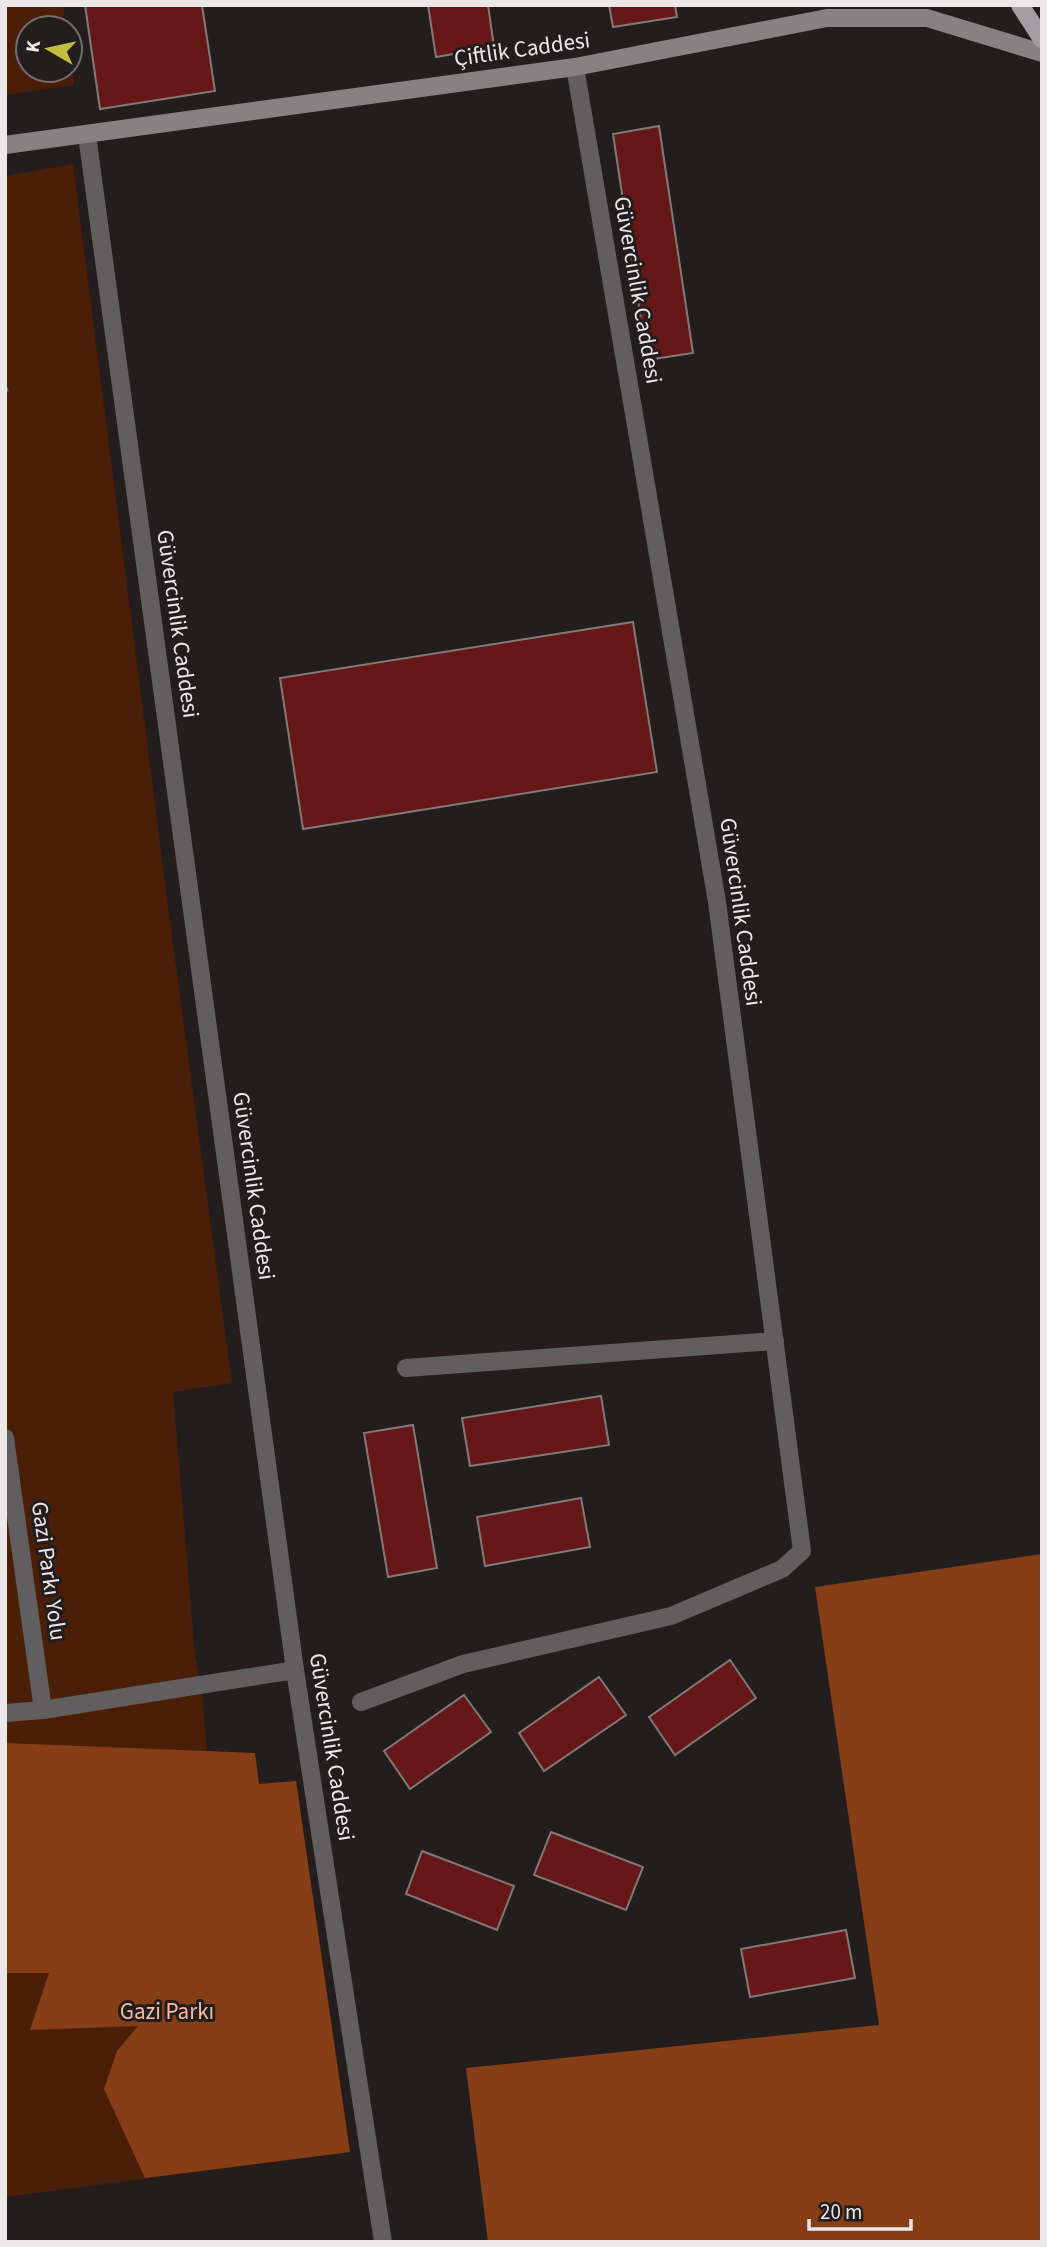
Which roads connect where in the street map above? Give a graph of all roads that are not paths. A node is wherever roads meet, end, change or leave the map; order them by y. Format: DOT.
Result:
graph roads {
  1 [pos="1020,5"];
  2 [pos="1042,39"];
  3 [pos="1042,53"];
  4 [pos="575,67"];
  5 [pos="88,135"];
  6 [pos="5,145"];
  7 [pos="775,1341"];
  8 [pos="406,1368"];
  9 [pos="5,1438"];
  10 [pos="295,1670"];
  11 [pos="361,1702"];
  12 [pos="43,1710"];
  13 [pos="5,1713"];
  14 [pos="383,2242"];
  1 -- 2 [label="main road"];
  3 -- 4 [label="main road, Çiftlik Caddesi"];
  4 -- 5 [label="main road, Çiftlik Caddesi"];
  4 -- 7 [label="street, Güvercinlik Caddesi"];
  5 -- 6 [label="main road, Çiftlik Caddesi"];
  5 -- 10 [label="street, Güvercinlik Caddesi"];
  7 -- 8 [label="street"];
  7 -- 11 [label="street, Güvercinlik Caddesi"];
  9 -- 12 [label="street, Gazi Parkı Yolu"];
  10 -- 12 [label="street"];
  10 -- 14 [label="street, Güvercinlik Caddesi"];
  12 -- 13 [label="street"];
}
